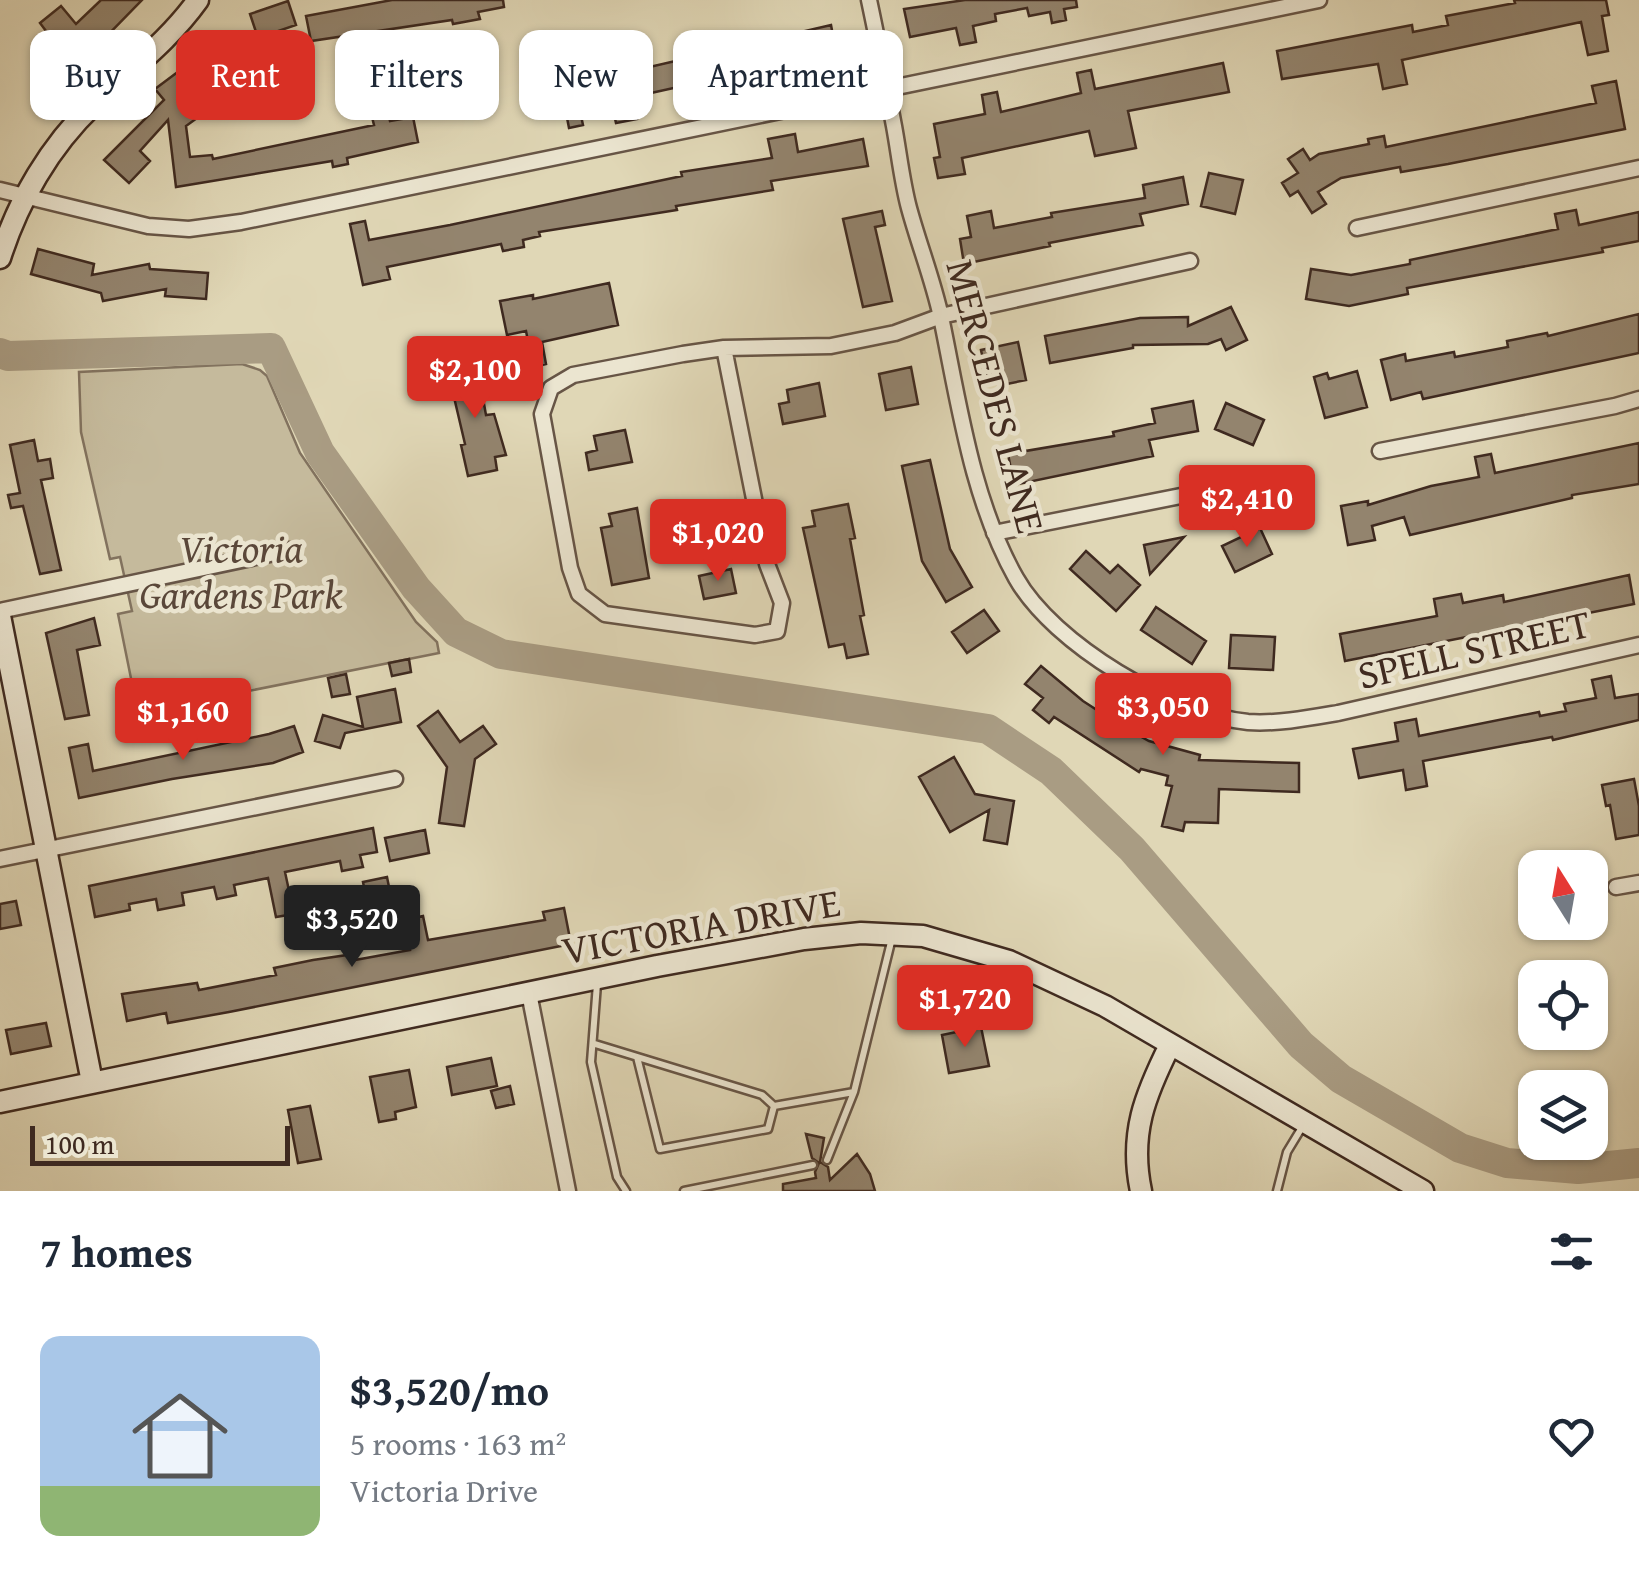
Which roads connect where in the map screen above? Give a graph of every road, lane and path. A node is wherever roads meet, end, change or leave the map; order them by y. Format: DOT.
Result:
graph roads {
  1 [pos="198,0"];
  2 [pos="869,0"];
  3 [pos="1320,0"];
  4 [pos="875,30"];
  5 [pos="903,86"];
  6 [pos="736,120"];
  7 [pos="893,120"];
  8 [pos="1639,168"];
  9 [pos="0,190"];
  10 [pos="25,196"];
  11 [pos="1357,228"];
  12 [pos="0,258"];
  13 [pos="1190,261"];
  14 [pos="941,316"];
  15 [pos="724,348"];
  16 [pos="1639,399"];
  17 [pos="1380,451"];
  18 [pos="1211,490"];
  19 [pos="994,533"];
  20 [pos="289,550"];
  21 [pos="0,613"];
  22 [pos="1639,644"];
  23 [pos="1323,716"];
  24 [pos="395,779"];
  25 [pos="47,850"];
  26 [pos="0,859"];
  27 [pos="1639,883"];
  28 [pos="1616,887"];
  29 [pos="892,934"];
  30 [pos="597,978"];
  31 [pos="529,992"];
  32 [pos="595,1044"];
  33 [pos="1170,1045"];
  34 [pos="637,1057"];
  35 [pos="92,1082"];
  36 [pos="854,1092"];
  37 [pos="0,1102"];
  38 [pos="774,1106"];
  39 [pos="1305,1123"];
  40 [pos="827,1160"];
  41 [pos="813,1165"];
  42 [pos="568,1191"];
  43 [pos="626,1191"];
  44 [pos="684,1191"];
  45 [pos="1141,1191"];
  46 [pos="1276,1191"];
  47 [pos="1423,1191"];
  1 -- 10 [label="street"];
  2 -- 4 [label="street, MERCEDES LANE"];
  3 -- 5 [label="street"];
  6 -- 10 [label="street"];
  7 -- 14 [label="street, MERCEDES LANE"];
  8 -- 11 [label="street"];
  9 -- 10 [label="street"];
  10 -- 12 [label="street"];
  13 -- 14 [label="street"];
  14 -- 15 [label="street"];
  14 -- 19 [label="street, MERCEDES LANE"];
  15 -- 15 [label="street"];
  16 -- 17 [label="street"];
  18 -- 19 [label="street"];
  19 -- 23 [label="street, MERCEDES LANE"];
  20 -- 21 [label="street"];
  21 -- 25 [label="street"];
  22 -- 23 [label="street, SPELL STREET"];
  24 -- 25 [label="street"];
  25 -- 26 [label="street"];
  25 -- 35 [label="street"];
  27 -- 28 [label="street"];
  29 -- 30 [label="street, VICTORIA DRIVE"];
  29 -- 33 [label="street, VICTORIA DRIVE"];
  29 -- 36 [label="lane"];
  30 -- 31 [label="street, VICTORIA DRIVE"];
  30 -- 32 [label="lane"];
  31 -- 35 [label="street, VICTORIA DRIVE"];
  31 -- 42 [label="street"];
  32 -- 34 [label="lane"];
  32 -- 43 [label="lane"];
  33 -- 39 [label="street, VICTORIA DRIVE"];
  33 -- 45 [label="street"];
  34 -- 38 [label="lane"];
  34 -- 38 [label="lane"];
  35 -- 37 [label="street, VICTORIA DRIVE"];
  36 -- 38 [label="lane"];
  36 -- 40 [label="lane"];
  39 -- 46 [label="lane"];
  39 -- 47 [label="street, VICTORIA DRIVE"];
  41 -- 44 [label="lane"];
}
